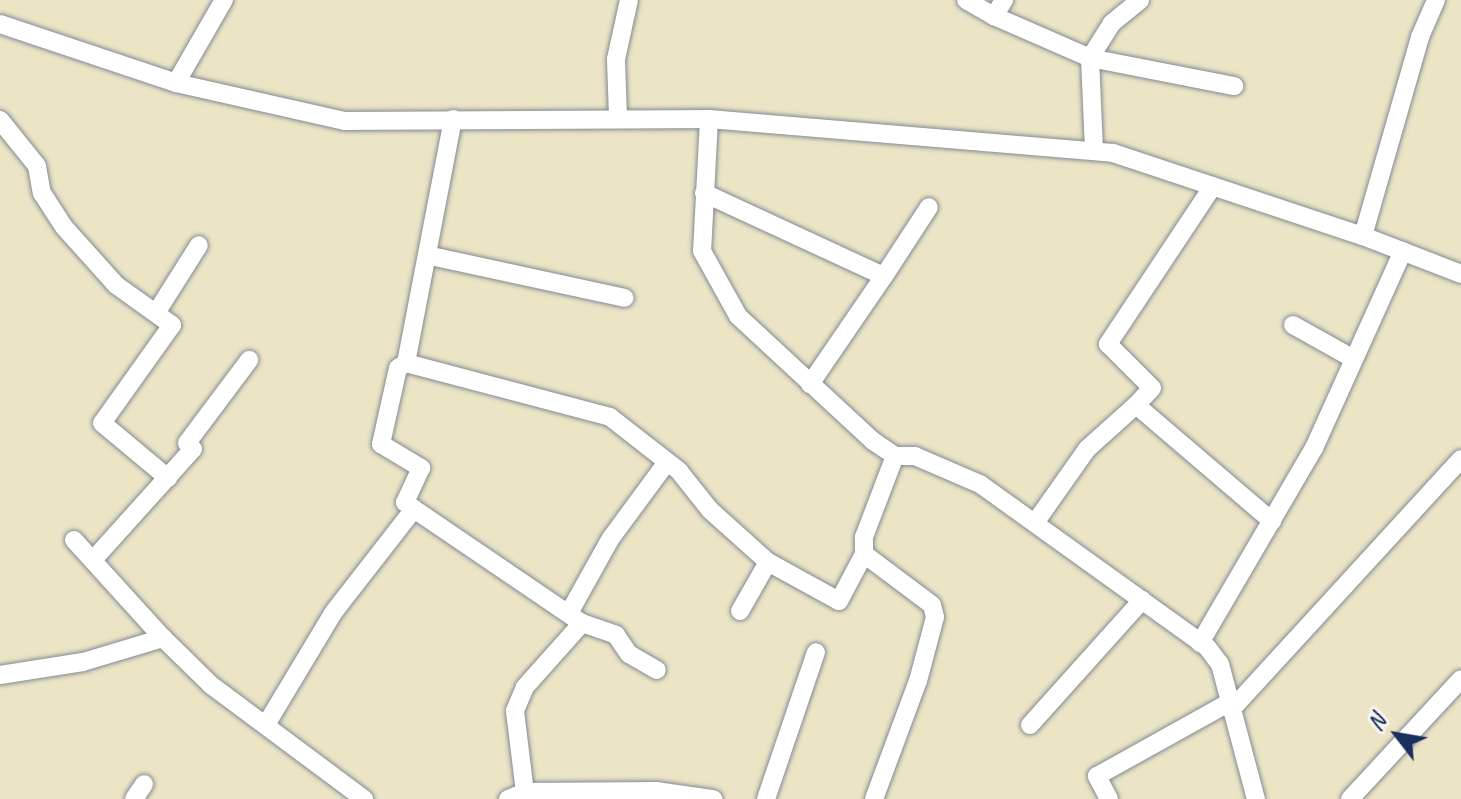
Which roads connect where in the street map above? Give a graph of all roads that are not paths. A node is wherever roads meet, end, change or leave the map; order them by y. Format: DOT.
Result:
graph roads {
  1 [pos="224,0"];
  2 [pos="629,0"];
  3 [pos="966,0"];
  4 [pos="1140,0"];
  5 [pos="1436,0"];
  6 [pos="999,8"];
  7 [pos="0,24"];
  8 [pos="1090,58"];
  9 [pos="176,83"];
  10 [pos="1234,86"];
  11 [pos="618,117"];
  12 [pos="453,119"];
  13 [pos="709,119"];
  14 [pos="0,120"];
  15 [pos="1094,150"];
  16 [pos="1213,186"];
  17 [pos="704,193"];
  18 [pos="929,207"];
  19 [pos="1363,236"];
  20 [pos="199,245"];
  21 [pos="1403,251"];
  22 [pos="431,256"];
  23 [pos="1461,274"];
  24 [pos="884,276"];
  25 [pos="625,298"];
  26 [pos="156,313"];
  27 [pos="1293,325"];
  28 [pos="1352,358"];
  29 [pos="249,360"];
  30 [pos="406,363"];
  31 [pos="810,384"];
  32 [pos="1136,405"];
  33 [pos="895,456"];
  34 [pos="1461,459"];
  35 [pos="667,462"];
  36 [pos="168,478"];
  37 [pos="414,509"];
  38 [pos="1037,520"];
  39 [pos="1272,521"];
  40 [pos="74,540"];
  41 [pos="864,554"];
  42 [pos="93,560"];
  43 [pos="768,562"];
  44 [pos="1142,600"];
  45 [pos="740,611"];
  46 [pos="576,618"];
  47 [pos="163,638"];
  48 [pos="1200,643"];
  49 [pos="816,652"];
  50 [pos="657,670"];
  51 [pos="1,673"];
  52 [pos="1461,679"];
  53 [pos="1230,706"];
  54 [pos="267,723"];
  55 [pos="1030,725"];
  56 [pos="517,795"];
  57 [pos="364,799"];
  58 [pos="713,799"];
  59 [pos="766,799"];
  60 [pos="874,799"];
  61 [pos="1109,799"];
  62 [pos="1255,799"];
  63 [pos="1350,799"];
  1 -- 9 [label="street"];
  2 -- 11 [label="street"];
  3 -- 6 [label="street"];
  4 -- 8 [label="street"];
  5 -- 19 [label="street"];
  6 -- 8 [label="street"];
  7 -- 9 [label="street"];
  8 -- 10 [label="street"];
  8 -- 15 [label="street"];
  9 -- 12 [label="street"];
  11 -- 12 [label="street"];
  11 -- 13 [label="street"];
  12 -- 22 [label="street"];
  13 -- 15 [label="street"];
  13 -- 17 [label="street"];
  14 -- 26 [label="street"];
  15 -- 16 [label="street"];
  16 -- 19 [label="street"];
  16 -- 32 [label="street"];
  17 -- 24 [label="street"];
  17 -- 31 [label="street"];
  18 -- 24 [label="street"];
  19 -- 21 [label="street"];
  20 -- 26 [label="street"];
  21 -- 23 [label="street"];
  21 -- 28 [label="street"];
  22 -- 25 [label="street"];
  22 -- 30 [label="street"];
  24 -- 31 [label="street"];
  26 -- 36 [label="street"];
  27 -- 28 [label="street"];
  28 -- 39 [label="street"];
  29 -- 36 [label="street"];
  30 -- 35 [label="street"];
  30 -- 37 [label="street"];
  31 -- 33 [label="street"];
  32 -- 38 [label="street"];
  32 -- 39 [label="street"];
  33 -- 38 [label="street"];
  33 -- 41 [label="street"];
  34 -- 53 [label="street"];
  35 -- 43 [label="street"];
  35 -- 46 [label="street"];
  36 -- 42 [label="street"];
  37 -- 46 [label="street"];
  37 -- 54 [label="street"];
  38 -- 44 [label="street"];
  39 -- 48 [label="street"];
  40 -- 42 [label="street"];
  41 -- 43 [label="street"];
  41 -- 60 [label="street"];
  42 -- 47 [label="street"];
  43 -- 45 [label="street"];
  44 -- 48 [label="street"];
  44 -- 55 [label="street"];
  46 -- 50 [label="street"];
  46 -- 56 [label="street"];
  47 -- 51 [label="street"];
  47 -- 54 [label="street"];
  48 -- 53 [label="street"];
  49 -- 59 [label="street"];
  52 -- 63 [label="street"];
  53 -- 61 [label="street"];
  53 -- 62 [label="street"];
  54 -- 57 [label="street"];
  56 -- 58 [label="street"];
}
